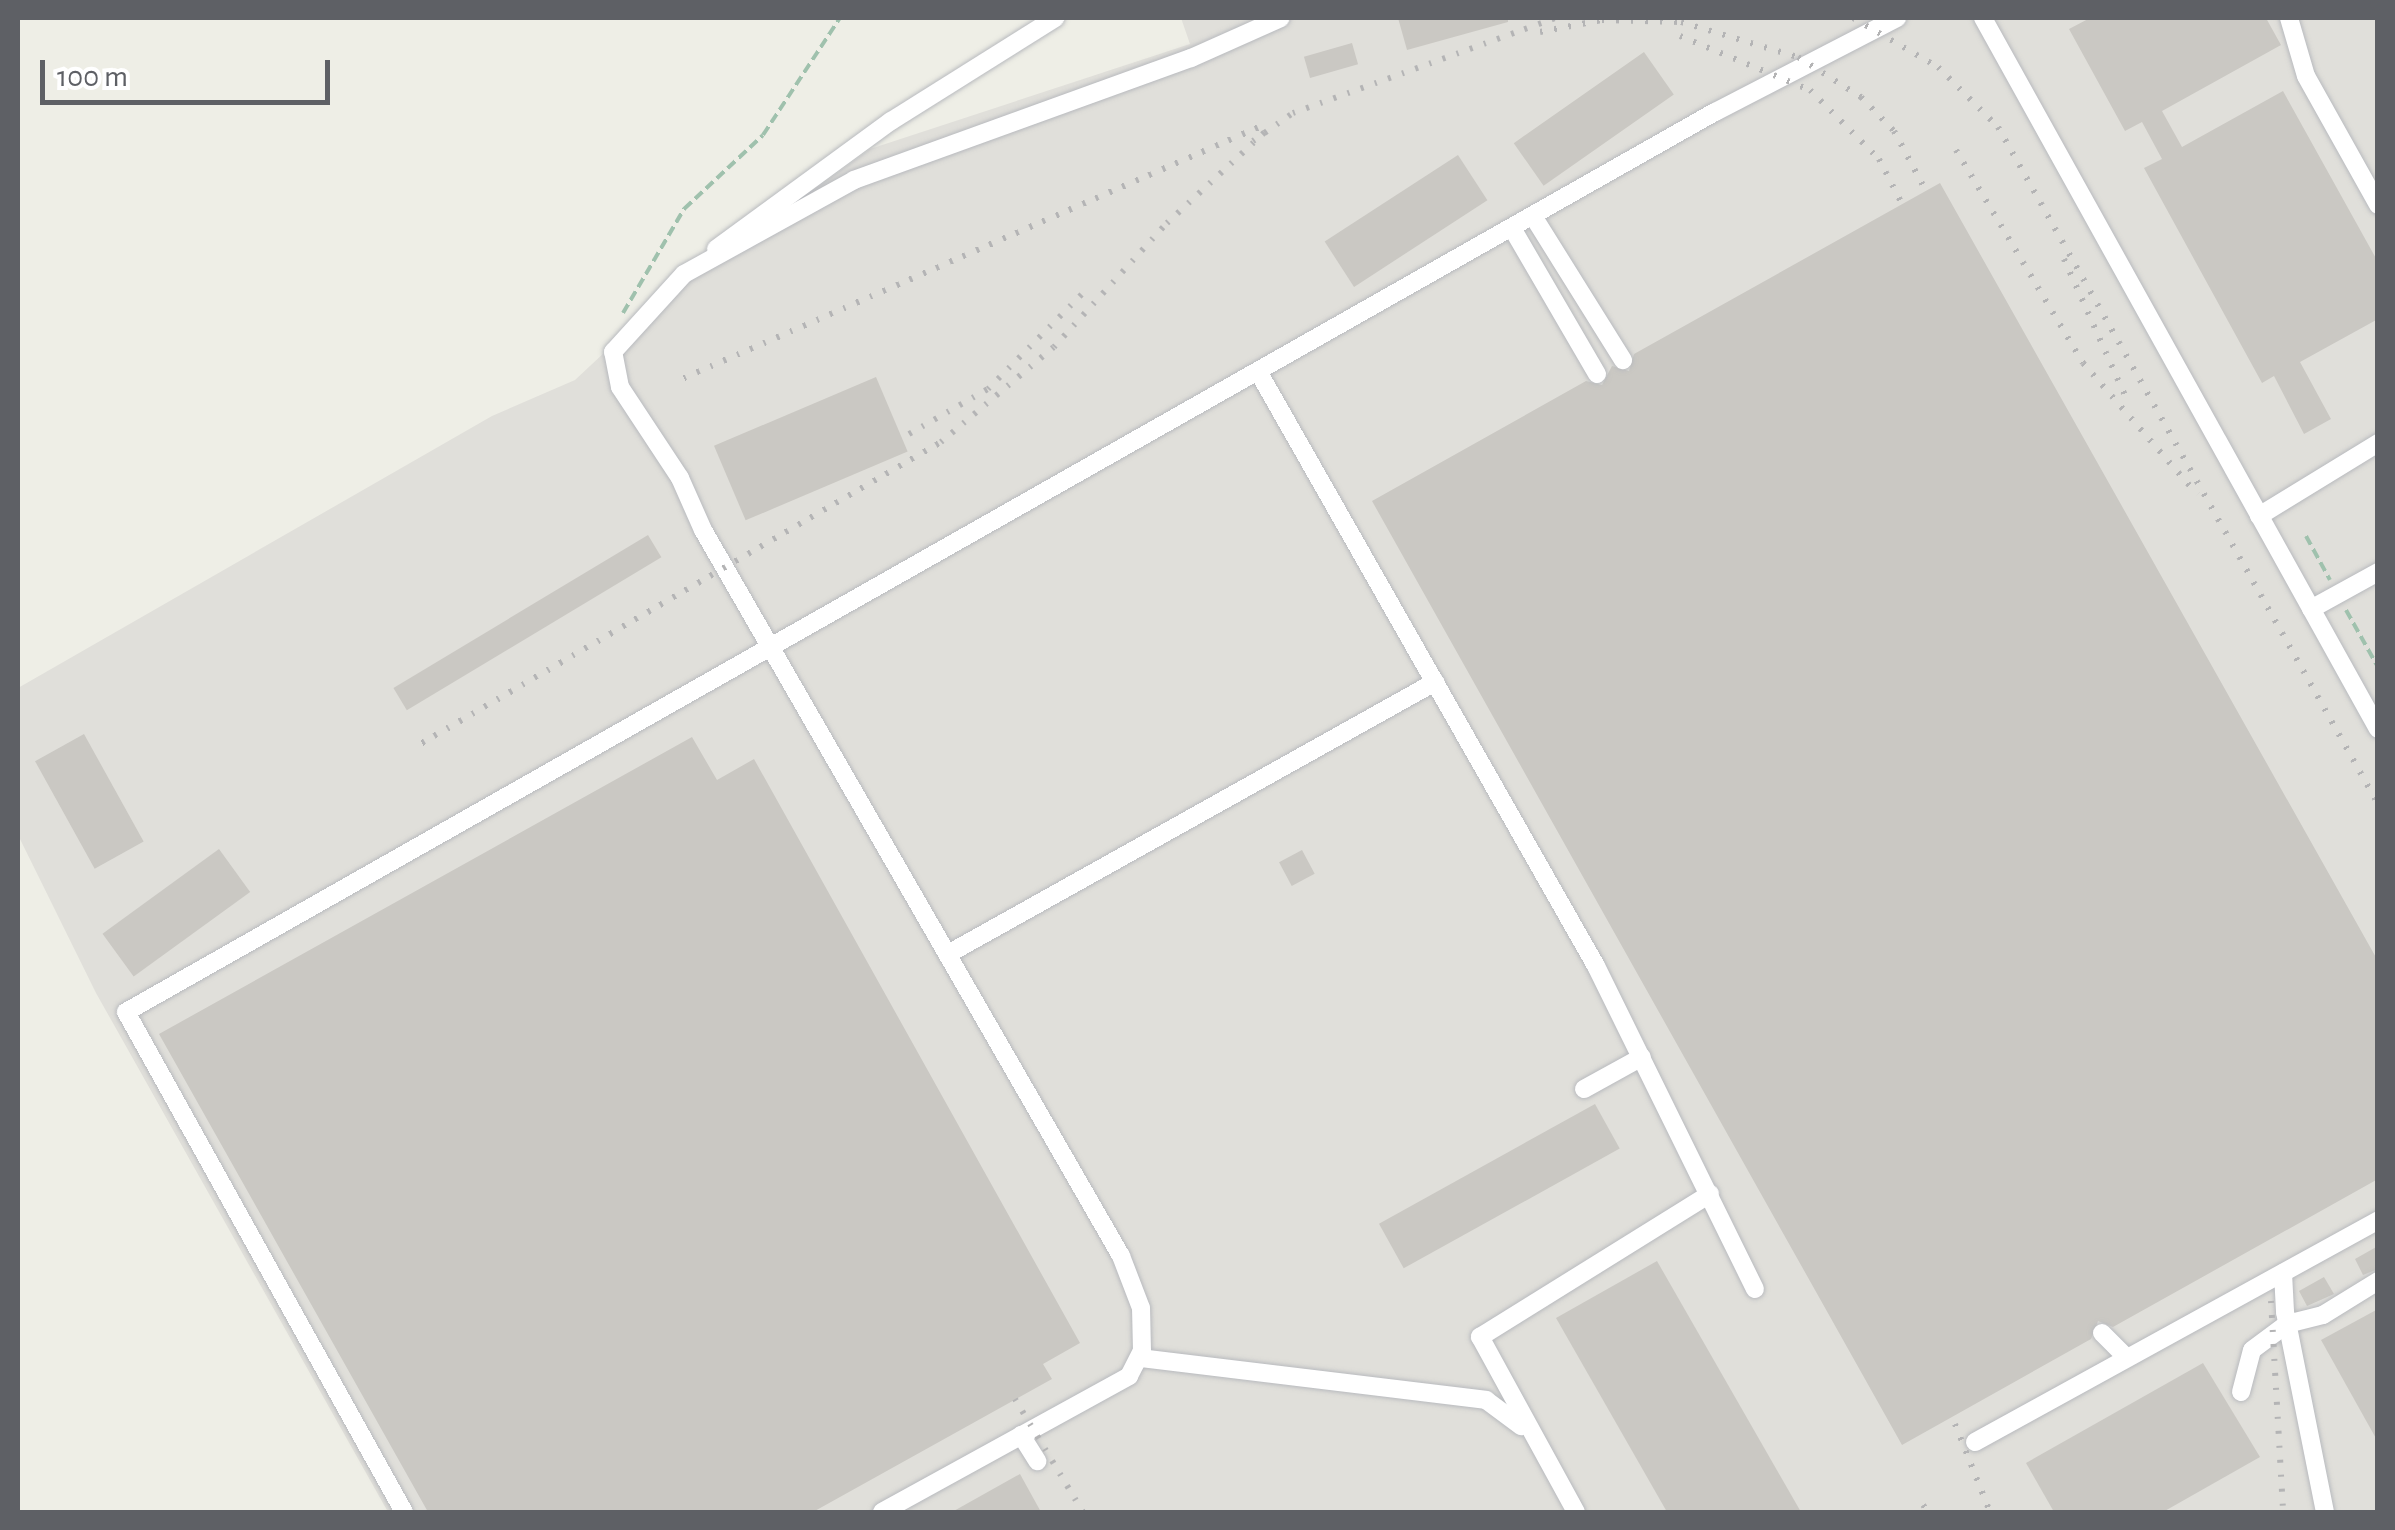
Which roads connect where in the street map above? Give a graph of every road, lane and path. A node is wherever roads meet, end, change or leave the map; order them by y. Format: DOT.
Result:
graph roads {
  1 [pos="840,18"];
  2 [pos="1055,18"];
  3 [pos="1280,18"];
  4 [pos="1897,18"];
  5 [pos="1983,18"];
  6 [pos="2290,18"];
  7 [pos="2378,204"];
  8 [pos="1533,216"];
  9 [pos="1512,228"];
  10 [pos="684,274"];
  11 [pos="621,319"];
  12 [pos="1623,360"];
  13 [pos="1259,373"];
  14 [pos="1597,374"];
  15 [pos="2378,443"];
  16 [pos="2259,516"];
  17 [pos="2378,572"];
  18 [pos="2311,609"];
  19 [pos="774,648"];
  20 [pos="1435,682"];
  21 [pos="2378,730"];
  22 [pos="948,954"];
  23 [pos="1642,1057"];
  24 [pos="1584,1089"];
  25 [pos="1710,1194"];
  26 [pos="2378,1220"];
  27 [pos="2283,1273"];
  28 [pos="2378,1281"];
  29 [pos="1755,1289"];
  30 [pos="2287,1324"];
  31 [pos="2102,1333"];
  32 [pos="1140,1358"];
  33 [pos="2127,1358"];
  34 [pos="2240,1392"];
  35 [pos="1021,1435"];
  36 [pos="1976,1442"];
  37 [pos="1541,1448"];
  38 [pos="1037,1461"];
  39 [pos="404,1512"];
  40 [pos="882,1512"];
  41 [pos="1576,1512"];
  42 [pos="2325,1512"];
  1 -- 11 [label="path"];
  2 -- 10 [label="lane"];
  3 -- 10 [label="lane"];
  4 -- 8 [label="lane"];
  5 -- 16 [label="lane"];
  6 -- 7 [label="lane"];
  8 -- 9 [label="lane"];
  8 -- 12 [label="lane"];
  9 -- 13 [label="lane"];
  9 -- 14 [label="lane"];
  10 -- 19 [label="lane"];
  13 -- 19 [label="lane"];
  13 -- 20 [label="lane"];
  15 -- 16 [label="lane"];
  16 -- 18 [label="lane"];
  17 -- 18 [label="lane"];
  18 -- 21 [label="lane"];
  19 -- 22 [label="lane"];
  19 -- 39 [label="lane"];
  20 -- 22 [label="lane"];
  20 -- 23 [label="lane"];
  22 -- 32 [label="lane"];
  23 -- 24 [label="lane"];
  23 -- 25 [label="lane"];
  25 -- 29 [label="lane"];
  25 -- 37 [label="lane"];
  26 -- 27 [label="lane"];
  27 -- 30 [label="lane"];
  27 -- 33 [label="lane"];
  28 -- 30 [label="lane"];
  30 -- 34 [label="lane"];
  30 -- 42 [label="lane"];
  31 -- 33 [label="lane"];
  32 -- 35 [label="lane"];
  32 -- 37 [label="lane"];
  33 -- 36 [label="lane"];
  35 -- 38 [label="lane"];
  35 -- 40 [label="lane"];
  37 -- 41 [label="lane"];
}
